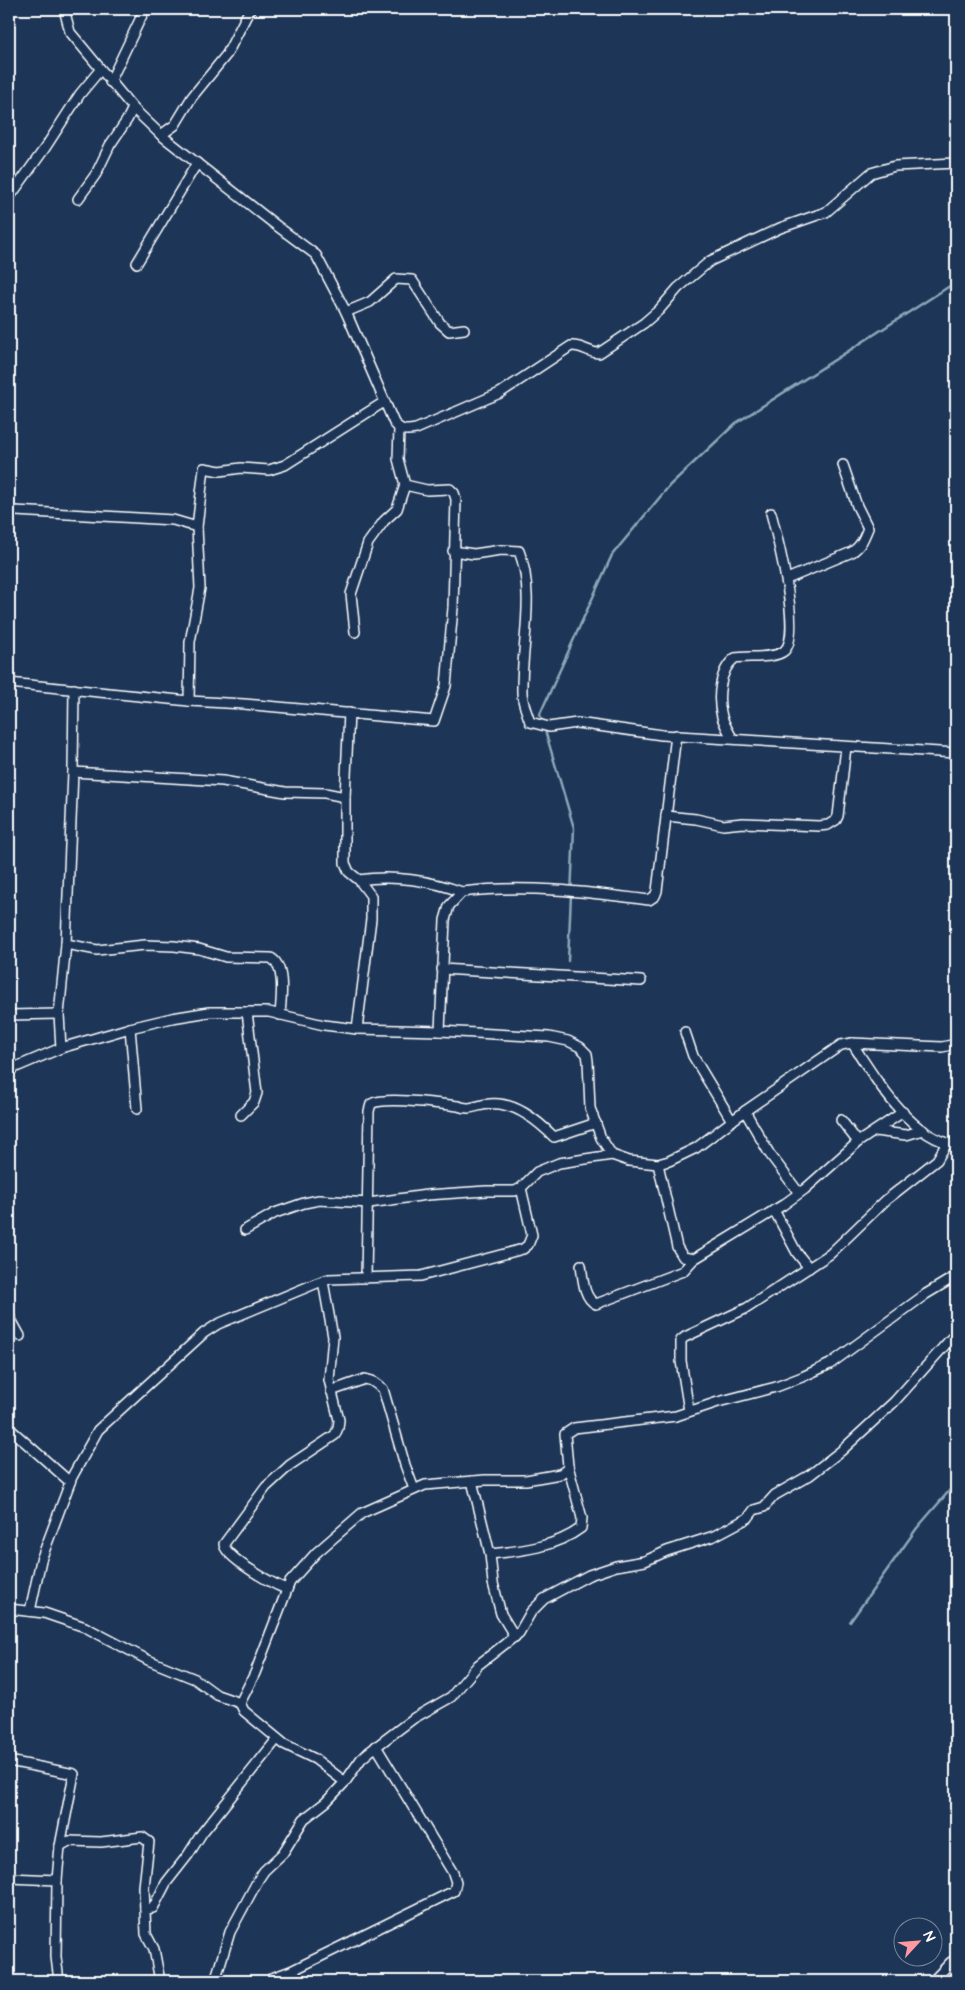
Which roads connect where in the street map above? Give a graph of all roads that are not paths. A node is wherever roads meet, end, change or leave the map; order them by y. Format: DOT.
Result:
graph roads {
  1 [pos="64,9"];
  2 [pos="145,9"];
  3 [pos="250,9"];
  4 [pos="100,70"];
  5 [pos="110,82"];
  6 [pos="133,108"];
  7 [pos="161,135"];
  8 [pos="197,163"];
  9 [pos="956,163"];
  10 [pos="9,198"];
  11 [pos="78,199"];
  12 [pos="137,263"];
  13 [pos="346,312"];
  14 [pos="464,329"];
  15 [pos="384,402"];
  16 [pos="398,429"];
  17 [pos="843,465"];
  18 [pos="405,485"];
  19 [pos="15,511"];
  20 [pos="772,512"];
  21 [pos="198,526"];
  22 [pos="453,551"];
  23 [pos="787,578"];
  24 [pos="355,632"];
  25 [pos="9,683"];
  26 [pos="74,690"];
  27 [pos="189,701"];
  28 [pos="349,713"];
  29 [pos="676,736"];
  30 [pos="732,738"];
  31 [pos="846,747"];
  32 [pos="956,753"];
  33 [pos="73,772"];
  34 [pos="345,797"];
  35 [pos="666,816"];
  36 [pos="359,880"];
  37 [pos="462,892"];
  38 [pos="66,944"];
  39 [pos="442,969"];
  40 [pos="641,980"];
  41 [pos="247,1012"];
  42 [pos="59,1014"];
  43 [pos="280,1014"];
  44 [pos="9,1015"];
  45 [pos="130,1028"];
  46 [pos="357,1029"];
  47 [pos="440,1031"];
  48 [pos="685,1032"];
  49 [pos="852,1043"];
  50 [pos="956,1044"];
  51 [pos="61,1048"];
  52 [pos="9,1070"];
  53 [pos="137,1109"];
  54 [pos="745,1111"];
  55 [pos="903,1112"];
  56 [pos="241,1115"];
  57 [pos="892,1119"];
  58 [pos="841,1120"];
  59 [pos="732,1121"];
  60 [pos="596,1123"];
  61 [pos="874,1130"];
  62 [pos="923,1130"];
  63 [pos="895,1134"];
  64 [pos="858,1142"];
  65 [pos="946,1143"];
  66 [pos="956,1145"];
  67 [pos="612,1155"];
  68 [pos="658,1164"];
  69 [pos="521,1188"];
  70 [pos="800,1193"];
  71 [pos="369,1203"];
  72 [pos="774,1210"];
  73 [pos="245,1230"];
  74 [pos="694,1259"];
  75 [pos="581,1265"];
  76 [pos="809,1268"];
  77 [pos="956,1276"];
  78 [pos="366,1278"];
  79 [pos="323,1281"];
  80 [pos="9,1316"];
  81 [pos="956,1333"];
  82 [pos="20,1336"];
  83 [pos="331,1390"];
  84 [pos="690,1411"];
  85 [pos="9,1428"];
  86 [pos="568,1466"];
  87 [pos="472,1481"];
  88 [pos="70,1482"];
  89 [pos="414,1489"];
  90 [pos="490,1554"];
  91 [pos="286,1589"];
  92 [pos="9,1609"];
  93 [pos="30,1611"];
  94 [pos="515,1637"];
  95 [pos="240,1703"];
  96 [pos="277,1739"];
  97 [pos="376,1746"];
  98 [pos="9,1762"];
  99 [pos="345,1782"];
  100 [pos="60,1846"];
  101 [pos="9,1878"];
  102 [pos="57,1880"];
  103 [pos="145,1910"];
  104 [pos="951,1962"];
  105 [pos="272,1978"];
  106 [pos="59,1981"];
  107 [pos="160,1981"];
  108 [pos="215,1981"];
  109 [pos="932,1981"];
  1 -- 4 [label="street"];
  2 -- 5 [label="street"];
  3 -- 7 [label="street"];
  4 -- 5 [label="street"];
  4 -- 10 [label="street"];
  5 -- 6 [label="street"];
  6 -- 7 [label="street"];
  6 -- 11 [label="street"];
  7 -- 8 [label="street"];
  8 -- 12 [label="street"];
  8 -- 13 [label="street"];
  9 -- 16 [label="street"];
  13 -- 14 [label="street"];
  13 -- 15 [label="street"];
  15 -- 16 [label="street"];
  15 -- 21 [label="street"];
  16 -- 18 [label="street"];
  17 -- 23 [label="street"];
  18 -- 22 [label="street"];
  18 -- 24 [label="street"];
  19 -- 21 [label="street"];
  20 -- 23 [label="street"];
  21 -- 27 [label="street"];
  22 -- 28 [label="street"];
  22 -- 29 [label="street"];
  23 -- 30 [label="street"];
  25 -- 26 [label="street"];
  26 -- 27 [label="street"];
  26 -- 33 [label="street"];
  27 -- 28 [label="street"];
  28 -- 34 [label="street"];
  29 -- 30 [label="street"];
  29 -- 35 [label="street"];
  30 -- 31 [label="street"];
  31 -- 32 [label="street"];
  31 -- 35 [label="street"];
  33 -- 34 [label="street"];
  33 -- 38 [label="street"];
  34 -- 36 [label="street"];
  35 -- 37 [label="street"];
  36 -- 37 [label="street"];
  36 -- 46 [label="street"];
  37 -- 39 [label="street"];
  38 -- 42 [label="street"];
  38 -- 43 [label="street"];
  39 -- 40 [label="street"];
  39 -- 47 [label="street"];
  41 -- 43 [label="street"];
  41 -- 45 [label="street"];
  41 -- 56 [label="street"];
  42 -- 44 [label="street"];
  42 -- 51 [label="street"];
  43 -- 46 [label="street"];
  45 -- 51 [label="street"];
  45 -- 53 [label="street"];
  46 -- 47 [label="street"];
  47 -- 60 [label="street"];
  48 -- 59 [label="street"];
  49 -- 50 [label="street"];
  49 -- 54 [label="street"];
  49 -- 55 [label="street"];
  51 -- 52 [label="street"];
  54 -- 59 [label="street"];
  54 -- 70 [label="street"];
  55 -- 57 [label="street"];
  55 -- 62 [label="street"];
  57 -- 61 [label="street"];
  57 -- 63 [label="street"];
  58 -- 64 [label="street"];
  59 -- 68 [label="street"];
  60 -- 67 [label="street"];
  60 -- 71 [label="street"];
  61 -- 63 [label="street"];
  61 -- 64 [label="street"];
  62 -- 63 [label="street"];
  62 -- 65 [label="street"];
  64 -- 70 [label="street"];
  65 -- 66 [label="street"];
  65 -- 76 [label="street"];
  67 -- 68 [label="street"];
  67 -- 69 [label="street"];
  68 -- 74 [label="street"];
  69 -- 71 [label="street"];
  69 -- 78 [label="street"];
  70 -- 72 [label="street"];
  71 -- 73 [label="street"];
  71 -- 78 [label="street"];
  72 -- 74 [label="street"];
  72 -- 76 [label="street"];
  74 -- 75 [label="street"];
  76 -- 84 [label="street"];
  77 -- 84 [label="street"];
  78 -- 79 [label="street"];
  79 -- 83 [label="street"];
  79 -- 88 [label="street"];
  80 -- 82 [label="street"];
  81 -- 94 [label="street"];
  83 -- 89 [label="street"];
  83 -- 91 [label="street"];
  84 -- 86 [label="street"];
  85 -- 88 [label="street"];
  86 -- 87 [label="street"];
  86 -- 90 [label="street"];
  87 -- 89 [label="street"];
  87 -- 90 [label="street"];
  88 -- 93 [label="street"];
  89 -- 91 [label="street"];
  90 -- 94 [label="street"];
  91 -- 95 [label="street"];
  92 -- 93 [label="street"];
  93 -- 95 [label="street"];
  94 -- 97 [label="street"];
  95 -- 96 [label="street"];
  96 -- 99 [label="street"];
  96 -- 103 [label="street"];
  97 -- 99 [label="street"];
  97 -- 105 [label="street"];
  98 -- 100 [label="street"];
  99 -- 108 [label="street"];
  100 -- 102 [label="street"];
  100 -- 103 [label="street"];
  101 -- 102 [label="street"];
  102 -- 106 [label="street"];
  103 -- 107 [label="street"];
  104 -- 109 [label="street"];
}
